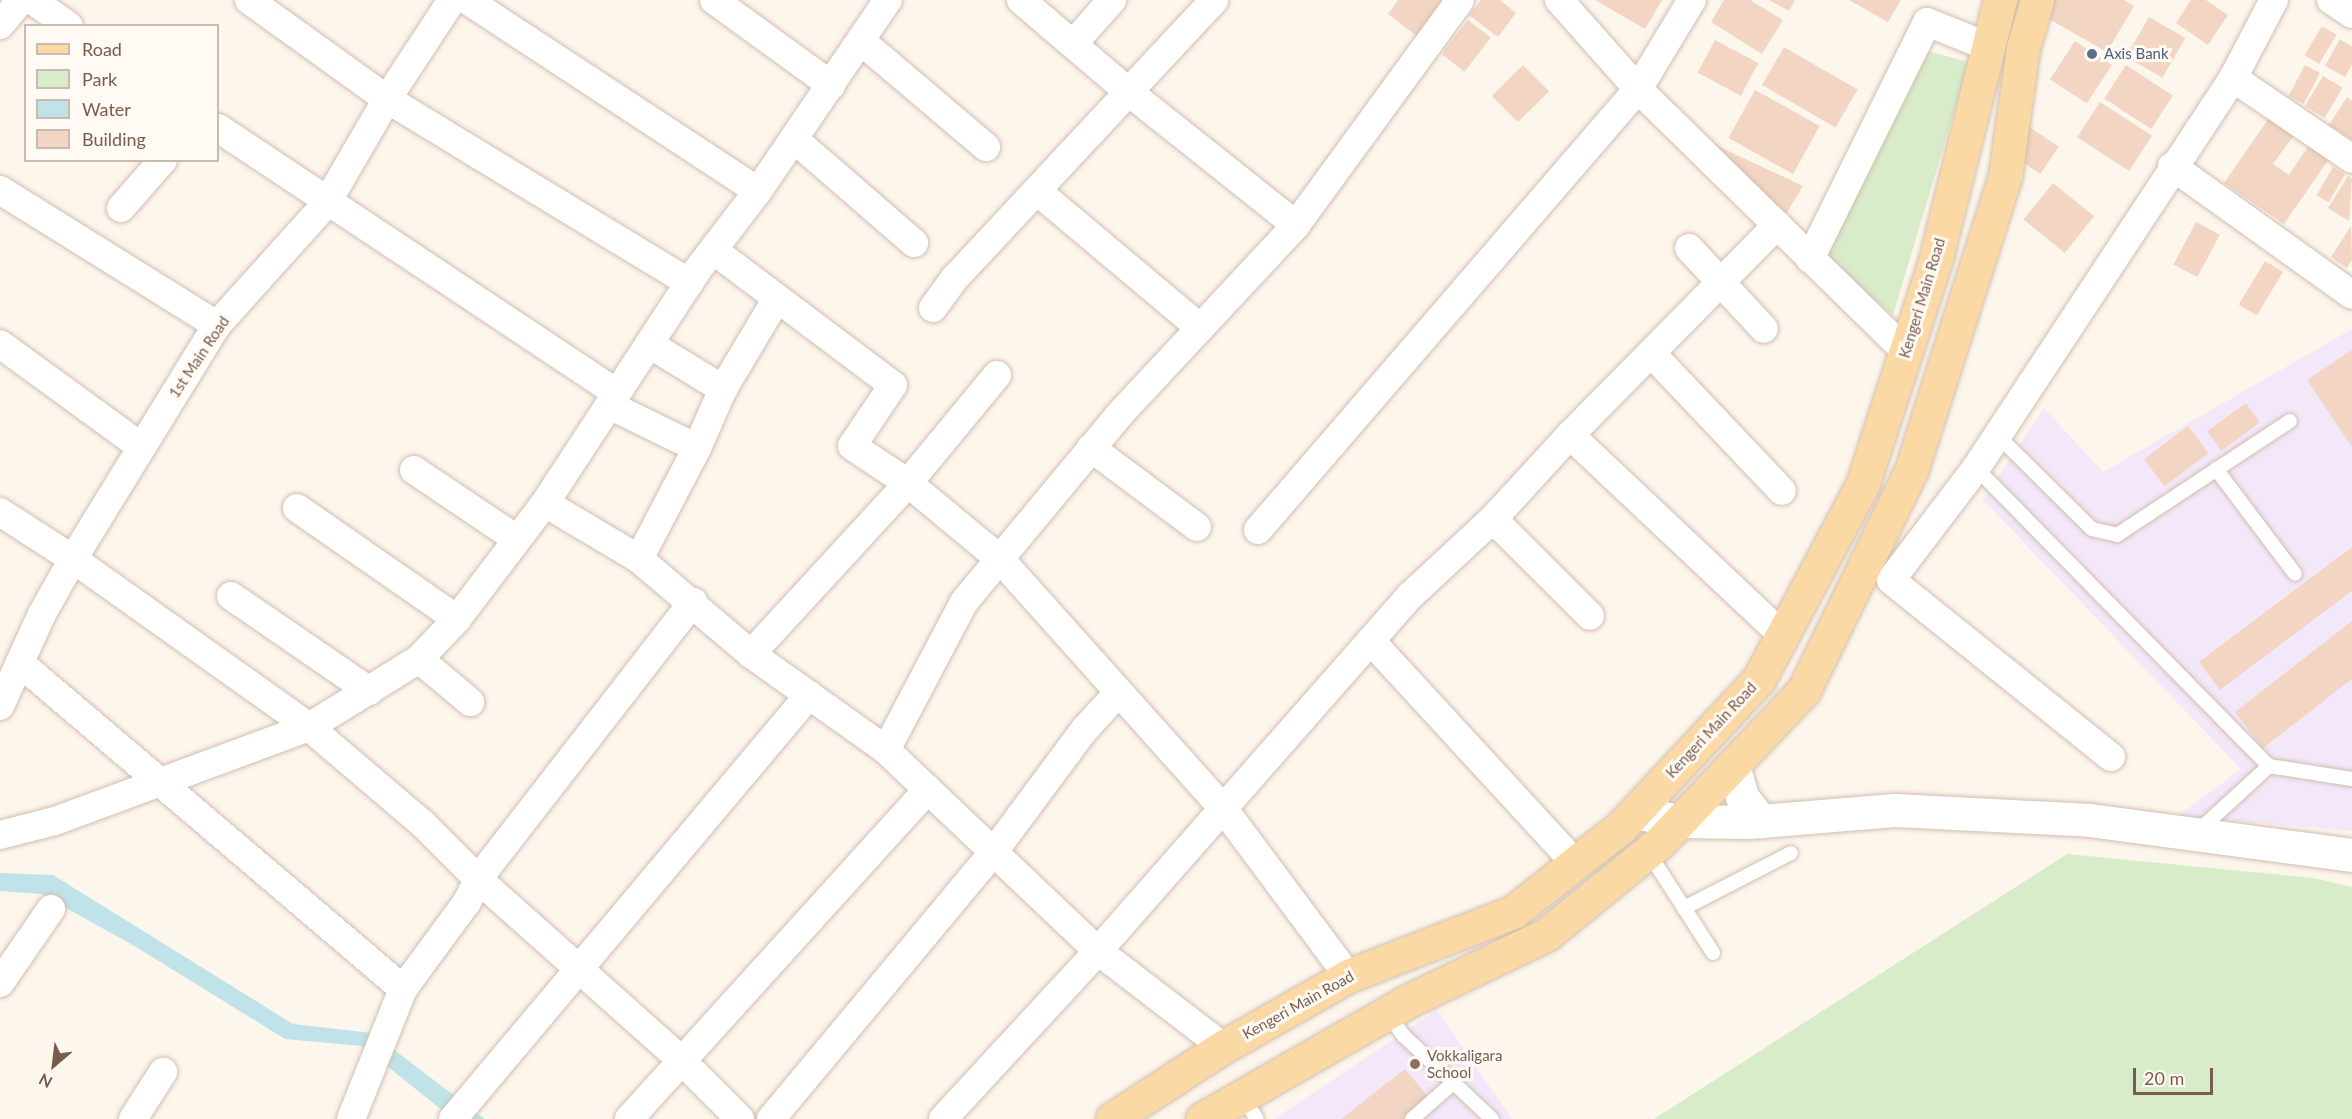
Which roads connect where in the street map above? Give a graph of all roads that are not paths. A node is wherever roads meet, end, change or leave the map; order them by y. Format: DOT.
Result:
graph roads {
  1 [pos="21,0"];
  2 [pos="32,0"];
  3 [pos="249,0"];
  4 [pos="452,0"];
  5 [pos="467,0"];
  6 [pos="714,0"];
  7 [pos="888,0"];
  8 [pos="1022,0"];
  9 [pos="1112,0"];
  10 [pos="1214,0"];
  11 [pos="1460,0"];
  12 [pos="1558,0"];
  13 [pos="1692,0"];
  14 [pos="2000,0"];
  15 [pos="2037,0"];
  16 [pos="2274,0"];
  17 [pos="2331,0"];
  18 [pos="2352,15"];
  19 [pos="66,24"];
  20 [pos="0,25"];
  21 [pos="861,41"];
  22 [pos="1073,44"];
  23 [pos="1989,47"];
  24 [pos="2233,78"];
  25 [pos="831,85"];
  26 [pos="1638,88"];
  27 [pos="1130,93"];
  28 [pos="387,99"];
  29 [pos="219,129"];
  30 [pos="794,139"];
  31 [pos="987,147"];
  32 [pos="2352,159"];
  33 [pos="161,162"];
  34 [pos="2172,166"];
  35 [pos="0,190"];
  36 [pos="758,190"];
  37 [pos="1037,191"];
  38 [pos="326,204"];
  39 [pos="121,208"];
  40 [pos="1296,225"];
  41 [pos="1778,225"];
  42 [pos="914,243"];
  43 [pos="1689,248"];
  44 [pos="713,250"];
  45 [pos="1810,259"];
  46 [pos="1721,282"];
  47 [pos="690,283"];
  48 [pos="2352,295"];
  49 [pos="776,300"];
  50 [pos="933,308"];
  51 [pos="218,325"];
  52 [pos="1200,327"];
  53 [pos="1764,329"];
  54 [pos="0,344"];
  55 [pos="650,344"];
  56 [pos="1906,351"];
  57 [pos="1651,353"];
  58 [pos="997,375"];
  59 [pos="723,389"];
  60 [pos="613,399"];
  61 [pos="2290,421"];
  62 [pos="1570,435"];
  63 [pos="1997,435"];
  64 [pos="141,446"];
  65 [pos="698,448"];
  66 [pos="1091,448"];
  67 [pos="1976,468"];
  68 [pos="414,470"];
  69 [pos="2216,470"];
  70 [pos="908,483"];
  71 [pos="1782,492"];
  72 [pos="545,503"];
  73 [pos="297,507"];
  74 [pos="0,512"];
  75 [pos="1493,519"];
  76 [pos="1197,527"];
  77 [pos="1258,530"];
  78 [pos="515,538"];
  79 [pos="73,559"];
  80 [pos="639,559"];
  81 [pos="1000,559"];
  82 [pos="2295,574"];
  83 [pos="1877,575"];
  84 [pos="231,596"];
  85 [pos="693,602"];
  86 [pos="1590,616"];
  87 [pos="457,619"];
  88 [pos="1782,635"];
  89 [pos="1371,641"];
  90 [pos="751,654"];
  91 [pos="419,659"];
  92 [pos="20,663"];
  93 [pos="369,691"];
  94 [pos="1119,692"];
  95 [pos="809,695"];
  96 [pos="470,702"];
  97 [pos="0,706"];
  98 [pos="309,728"];
  99 [pos="886,750"];
  100 [pos="2111,757"];
  101 [pos="1732,765"];
  102 [pos="2269,766"];
  103 [pos="2352,779"];
  104 [pos="163,782"];
  105 [pos="928,789"];
  106 [pos="1223,808"];
  107 [pos="1635,812"];
  108 [pos="1679,821"];
  109 [pos="1761,821"];
  110 [pos="2197,833"];
  111 [pos="0,835"];
  112 [pos="995,850"];
  113 [pos="1648,852"];
  114 [pos="1791,853"];
  115 [pos="2352,855"];
  116 [pos="1575,863"];
  117 [pos="478,879"];
  118 [pos="1684,908"];
  119 [pos="51,909"];
  120 [pos="1098,951"];
  121 [pos="1713,953"];
  122 [pos="577,969"];
  123 [pos="1348,976"];
  124 [pos="0,983"];
  125 [pos="403,989"];
  126 [pos="1387,1013"];
  127 [pos="1223,1047"];
  128 [pos="682,1060"];
  129 [pos="163,1072"];
  130 [pos="1453,1083"];
  131 [pos="1249,1108"];
  132 [pos="133,1119"];
  133 [pos="351,1119"];
  134 [pos="453,1119"];
  135 [pos="629,1119"];
  136 [pos="740,1119"];
  137 [pos="771,1119"];
  138 [pos="943,1119"];
  139 [pos="1112,1119"];
  140 [pos="1202,1119"];
  141 [pos="1412,1119"];
  142 [pos="1492,1119"];
  1 -- 20 [label="street"];
  2 -- 19 [label="street"];
  3 -- 28 [label="street"];
  4 -- 28 [label="street, 1st Main Road"];
  5 -- 36 [label="street"];
  6 -- 25 [label="street"];
  7 -- 21 [label="street"];
  8 -- 22 [label="street"];
  9 -- 22 [label="street"];
  10 -- 27 [label="street"];
  11 -- 40 [label="street"];
  12 -- 26 [label="street"];
  13 -- 26 [label="street"];
  14 -- 23 [label="main road, Kengeri Main Road"];
  15 -- 83 [label="main road"];
  16 -- 24 [label="street"];
  17 -- 18 [label="street"];
  21 -- 25 [label="street"];
  21 -- 31 [label="street"];
  22 -- 27 [label="street"];
  23 -- 45 [label="street"];
  23 -- 56 [label="main road, Kengeri Main Road"];
  24 -- 32 [label="street"];
  24 -- 34 [label="street"];
  25 -- 30 [label="street"];
  26 -- 41 [label="street"];
  26 -- 77 [label="street"];
  27 -- 37 [label="street"];
  27 -- 40 [label="street"];
  28 -- 38 [label="street, 1st Main Road"];
  28 -- 47 [label="street"];
  29 -- 38 [label="street"];
  30 -- 36 [label="street"];
  30 -- 42 [label="street"];
  33 -- 39 [label="street"];
  34 -- 48 [label="street"];
  34 -- 63 [label="street"];
  35 -- 51 [label="street"];
  36 -- 44 [label="street"];
  37 -- 50 [label="street"];
  37 -- 52 [label="street"];
  38 -- 51 [label="street, 1st Main Road"];
  38 -- 60 [label="street"];
  40 -- 52 [label="street"];
  41 -- 45 [label="street"];
  41 -- 46 [label="street"];
  43 -- 46 [label="street"];
  44 -- 47 [label="street"];
  44 -- 49 [label="street"];
  45 -- 56 [label="street"];
  46 -- 53 [label="street"];
  46 -- 57 [label="street"];
  47 -- 55 [label="street"];
  49 -- 59 [label="street"];
  49 -- 70 [label="street"];
  51 -- 64 [label="street, 1st Main Road"];
  52 -- 66 [label="street"];
  54 -- 64 [label="street"];
  55 -- 59 [label="street"];
  55 -- 60 [label="street"];
  56 -- 88 [label="main road, Kengeri Main Road"];
  57 -- 62 [label="street"];
  57 -- 71 [label="street"];
  58 -- 70 [label="street"];
  59 -- 65 [label="street"];
  60 -- 65 [label="street"];
  60 -- 72 [label="street"];
  61 -- 69 [label="lane"];
  62 -- 75 [label="street"];
  62 -- 88 [label="street"];
  63 -- 67 [label="street"];
  63 -- 69 [label="lane"];
  64 -- 79 [label="street, 1st Main Road"];
  65 -- 80 [label="street"];
  66 -- 76 [label="street"];
  66 -- 81 [label="street"];
  67 -- 83 [label="street"];
  67 -- 102 [label="lane"];
  68 -- 78 [label="street"];
  69 -- 82 [label="lane"];
  70 -- 81 [label="street"];
  70 -- 90 [label="street"];
  72 -- 78 [label="street"];
  72 -- 80 [label="street"];
  73 -- 87 [label="street"];
  74 -- 79 [label="street"];
  75 -- 86 [label="street"];
  75 -- 89 [label="street"];
  78 -- 87 [label="street"];
  79 -- 92 [label="street, 1st Main Road"];
  79 -- 98 [label="street"];
  80 -- 85 [label="street"];
  81 -- 94 [label="street"];
  81 -- 99 [label="street"];
  83 -- 100 [label="street"];
  83 -- 101 [label="main road"];
  84 -- 93 [label="street"];
  85 -- 90 [label="street"];
  85 -- 117 [label="street"];
  87 -- 91 [label="street"];
  88 -- 107 [label="main road, Kengeri Main Road"];
  89 -- 106 [label="street"];
  89 -- 116 [label="street"];
  90 -- 95 [label="street"];
  91 -- 93 [label="street"];
  91 -- 96 [label="street"];
  92 -- 97 [label="street, 1st Main Road"];
  92 -- 104 [label="street"];
  93 -- 98 [label="street"];
  94 -- 106 [label="street"];
  94 -- 112 [label="street"];
  95 -- 99 [label="street"];
  95 -- 122 [label="street"];
  98 -- 104 [label="street"];
  98 -- 117 [label="street"];
  99 -- 105 [label="street"];
  101 -- 108 [label="main road"];
  101 -- 109 [label="street"];
  102 -- 103 [label="lane"];
  102 -- 110 [label="lane"];
  104 -- 111 [label="street"];
  104 -- 125 [label="street"];
  105 -- 112 [label="street"];
  105 -- 128 [label="street"];
  106 -- 120 [label="street"];
  106 -- 123 [label="street"];
  107 -- 108 [label="street"];
  107 -- 116 [label="main road, Kengeri Main Road"];
  108 -- 109 [label="street"];
  108 -- 113 [label="main road"];
  109 -- 110 [label="street"];
  110 -- 115 [label="street"];
  112 -- 120 [label="street"];
  112 -- 137 [label="street"];
  113 -- 118 [label="lane"];
  113 -- 126 [label="main road"];
  114 -- 118 [label="lane"];
  116 -- 123 [label="main road, Kengeri Main Road"];
  117 -- 122 [label="street"];
  117 -- 125 [label="street"];
  118 -- 121 [label="lane"];
  119 -- 124 [label="street"];
  120 -- 127 [label="street"];
  120 -- 138 [label="street"];
  122 -- 128 [label="street"];
  122 -- 134 [label="street"];
  123 -- 127 [label="main road, Kengeri Main Road"];
  125 -- 133 [label="street"];
  126 -- 130 [label="lane"];
  126 -- 131 [label="main road"];
  127 -- 139 [label="main road, Kengeri Main Road"];
  128 -- 135 [label="street"];
  128 -- 136 [label="street"];
  129 -- 132 [label="street"];
  130 -- 141 [label="lane"];
  130 -- 142 [label="lane"];
  131 -- 140 [label="main road"];
}
